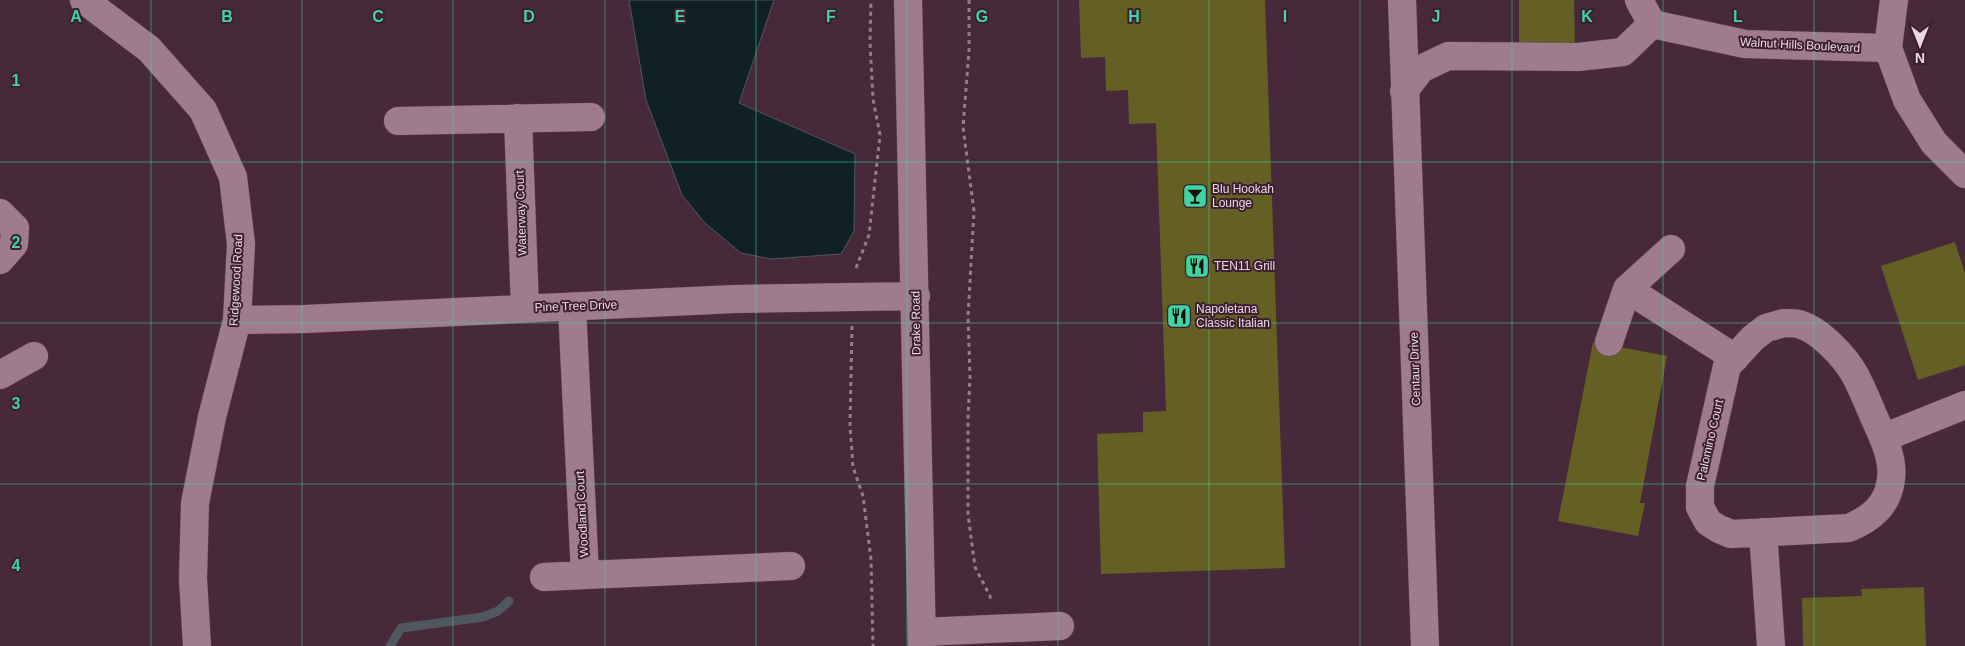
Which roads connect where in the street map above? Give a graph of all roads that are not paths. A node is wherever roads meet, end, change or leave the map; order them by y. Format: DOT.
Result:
graph roads {
  1 [pos="84,0"];
  2 [pos="908,0"];
  3 [pos="1402,0"];
  4 [pos="1639,0"];
  5 [pos="1894,0"];
  6 [pos="1652,24"];
  7 [pos="1888,48"];
  8 [pos="1404,91"];
  9 [pos="590,117"];
  10 [pos="518,118"];
  11 [pos="398,121"];
  12 [pos="1965,174"];
  13 [pos="0,213"];
  14 [pos="1671,249"];
  15 [pos="0,260"];
  16 [pos="1627,289"];
  17 [pos="916,296"];
  18 [pos="572,307"];
  19 [pos="525,308"];
  20 [pos="237,320"];
  21 [pos="1608,342"];
  22 [pos="34,356"];
  23 [pos="1735,358"];
  24 [pos="0,375"];
  25 [pos="1965,405"];
  26 [pos="1883,438"];
  27 [pos="1763,532"];
  28 [pos="790,566"];
  29 [pos="585,576"];
  30 [pos="544,577"];
  31 [pos="1060,626"];
  32 [pos="922,639"];
  33 [pos="196,646"];
  34 [pos="1425,646"];
  35 [pos="1771,646"];
  1 -- 20 [label="street, Ridgewood Road"];
  2 -- 17 [label="street, Drake Road"];
  3 -- 8 [label="street, Centaur Drive"];
  4 -- 6 [label="street"];
  5 -- 7 [label="street"];
  6 -- 7 [label="street, Walnut Hills Boulevard"];
  6 -- 8 [label="street"];
  7 -- 12 [label="street"];
  8 -- 34 [label="street, Centaur Drive"];
  9 -- 10 [label="street"];
  10 -- 11 [label="street"];
  10 -- 19 [label="street, Waterway Court"];
  13 -- 15 [label="street"];
  14 -- 16 [label="street"];
  16 -- 21 [label="street"];
  16 -- 23 [label="street"];
  17 -- 18 [label="street, Pine Tree Drive"];
  17 -- 32 [label="street, Drake Road"];
  18 -- 19 [label="street, Pine Tree Drive"];
  18 -- 29 [label="street, Woodland Court"];
  19 -- 20 [label="street, Pine Tree Drive"];
  20 -- 33 [label="street, Ridgewood Road"];
  22 -- 24 [label="street"];
  23 -- 26 [label="street, Palomino Court"];
  23 -- 27 [label="street, Palomino Court"];
  25 -- 26 [label="street"];
  26 -- 27 [label="street, Palomino Court"];
  27 -- 35 [label="street"];
  28 -- 29 [label="street, Woodland Court"];
  29 -- 30 [label="street"];
  31 -- 32 [label="street"];
}
